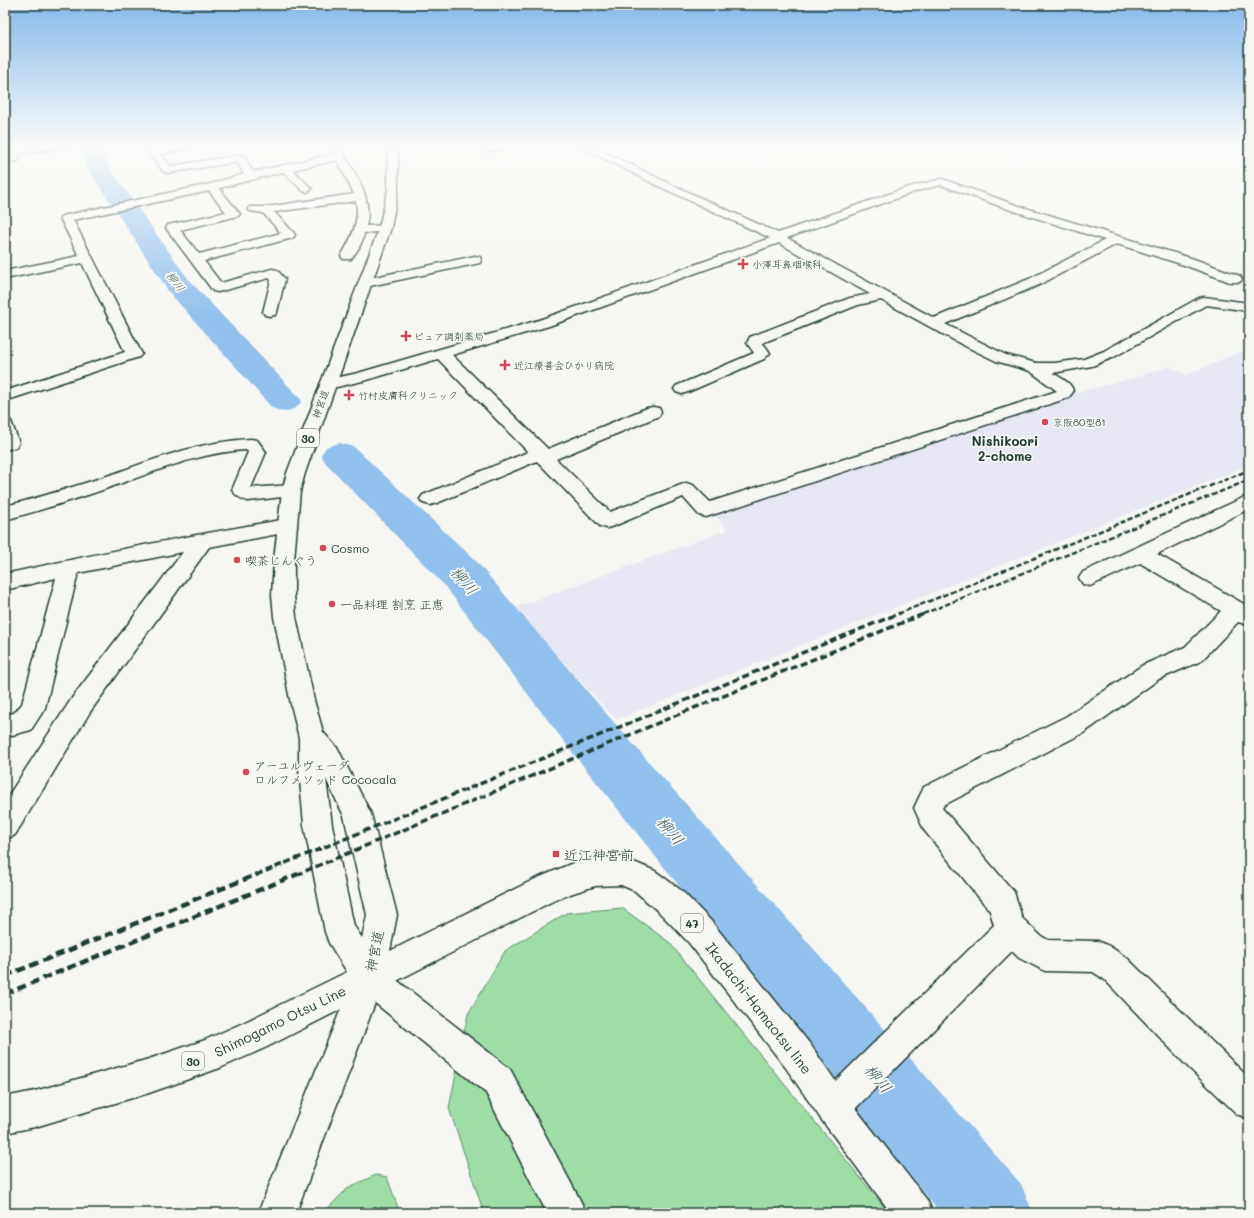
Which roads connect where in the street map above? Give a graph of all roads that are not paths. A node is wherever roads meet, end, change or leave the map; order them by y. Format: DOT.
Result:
graph roads {
  1 [pos="135,203"];
  2 [pos="225,203"];
  3 [pos="317,203"];
  4 [pos="361,203"];
  5 [pos="390,203"];
  6 [pos="703,203"];
  7 [pos="877,203"];
  8 [pos="1001,203"];
  9 [pos="308,204"];
  10 [pos="266,210"];
  11 [pos="316,213"];
  12 [pos="234,214"];
  13 [pos="385,228"];
  14 [pos="359,230"];
  15 [pos="779,238"];
  16 [pos="1116,239"];
  17 [pos="346,256"];
  18 [pos="87,258"];
  19 [pos="196,259"];
  20 [pos="474,260"];
  21 [pos="1249,271"];
  22 [pos="5,275"];
  23 [pos="1235,279"];
  24 [pos="365,283"];
  25 [pos="883,294"];
  26 [pos="1247,307"];
  27 [pos="270,312"];
  28 [pos="934,323"];
  29 [pos="442,354"];
  30 [pos="1036,368"];
  31 [pos="328,384"];
  32 [pos="682,389"];
  33 [pos="5,396"];
  34 [pos="653,412"];
  35 [pos="5,425"];
  36 [pos="5,445"];
  37 [pos="543,455"];
  38 [pos="291,490"];
  39 [pos="430,499"];
  40 [pos="1249,501"];
  41 [pos="5,513"];
  42 [pos="287,526"];
  43 [pos="203,540"];
  44 [pos="1141,554"];
  45 [pos="69,567"];
  46 [pos="1090,578"];
  47 [pos="5,582"];
  48 [pos="1243,614"];
  49 [pos="5,726"];
  50 [pos="312,738"];
  51 [pos="5,826"];
  52 [pos="1010,927"];
  53 [pos="369,978"];
  54 [pos="842,1098"];
  55 [pos="1249,1102"];
  56 [pos="5,1115"];
  57 [pos="278,1213"];
  58 [pos="567,1213"];
  59 [pos="914,1213"];
  1 -- 18 [label="street"];
  2 -- 12 [label="street"];
  3 -- 9 [label="street"];
  4 -- 14 [label="street"];
  5 -- 13 [label="street, 神宮道 / 30"];
  6 -- 15 [label="street"];
  7 -- 15 [label="street"];
  8 -- 16 [label="street"];
  9 -- 10 [label="street"];
  9 -- 11 [label="street"];
  10 -- 12 [label="street"];
  10 -- 19 [label="street"];
  12 -- 19 [label="street"];
  13 -- 14 [label="street"];
  13 -- 24 [label="street, 神宮道 / 30"];
  14 -- 17 [label="street"];
  15 -- 25 [label="street"];
  15 -- 29 [label="street"];
  16 -- 23 [label="street"];
  16 -- 28 [label="street"];
  18 -- 22 [label="street"];
  18 -- 33 [label="street"];
  19 -- 27 [label="street"];
  20 -- 24 [label="street"];
  21 -- 23 [label="street"];
  23 -- 26 [label="street"];
  24 -- 31 [label="street, 神宮道 / 30"];
  25 -- 28 [label="street"];
  25 -- 32 [label="street"];
  26 -- 30 [label="street"];
  28 -- 30 [label="street"];
  29 -- 31 [label="street"];
  29 -- 37 [label="street"];
  30 -- 37 [label="street"];
  31 -- 38 [label="street, 神宮道 / 30"];
  34 -- 37 [label="street"];
  35 -- 36 [label="street"];
  37 -- 39 [label="street"];
  38 -- 41 [label="street"];
  38 -- 42 [label="street, 神宮道 / 30"];
  40 -- 44 [label="street"];
  42 -- 43 [label="street"];
  42 -- 50 [label="street, 神宮道 / 30"];
  43 -- 45 [label="street"];
  43 -- 51 [label="street"];
  44 -- 46 [label="street"];
  44 -- 48 [label="street"];
  45 -- 47 [label="street"];
  45 -- 49 [label="street"];
  48 -- 52 [label="street"];
  50 -- 53 [label="street, 神宮道 / 30"];
  50 -- 53 [label="street, 神宮道 / 30"];
  52 -- 54 [label="street"];
  52 -- 55 [label="street"];
  53 -- 54 [label="street, Ikadachi-Hamaotsu line / 47"];
  53 -- 56 [label="street, Shimogamo Otsu Line / 30"];
  53 -- 57 [label="street"];
  53 -- 58 [label="street"];
  54 -- 59 [label="street, Ikadachi-Hamaotsu line / 47"];
}
